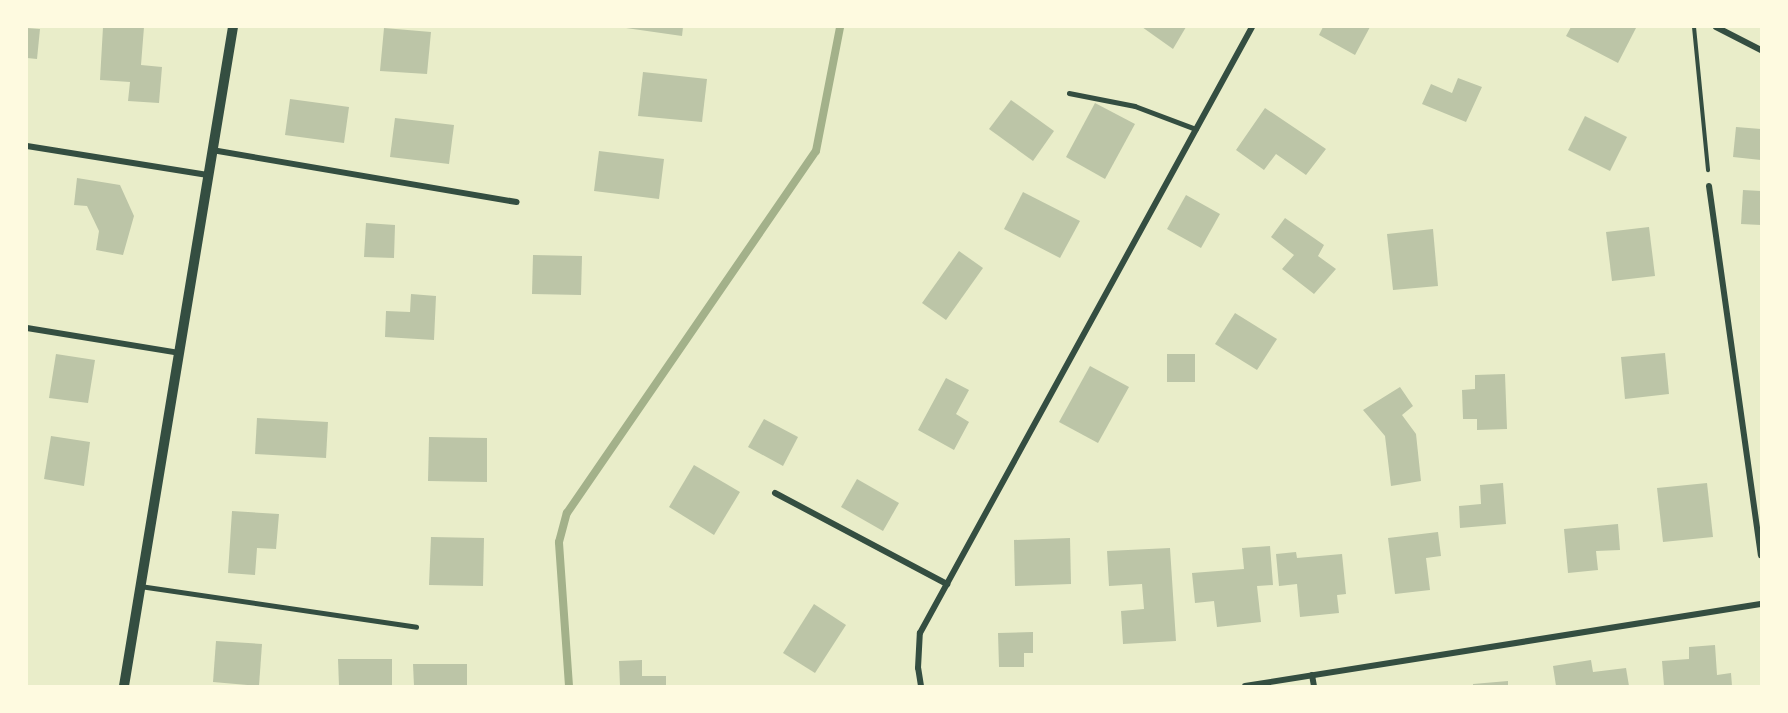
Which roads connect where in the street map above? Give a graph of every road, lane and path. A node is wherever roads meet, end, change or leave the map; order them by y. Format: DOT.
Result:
graph roads {
  1 [pos="233,27"];
  2 [pos="1252,27"];
  3 [pos="1694,27"];
  4 [pos="1716,27"];
  5 [pos="1761,50"];
  6 [pos="1069,93"];
  7 [pos="1196,129"];
  8 [pos="27,146"];
  9 [pos="212,150"];
  10 [pos="208,175"];
  11 [pos="1709,186"];
  12 [pos="518,202"];
  13 [pos="27,328"];
  14 [pos="179,353"];
  15 [pos="775,494"];
  16 [pos="1761,555"];
  17 [pos="947,584"];
  18 [pos="140,586"];
  19 [pos="1761,604"];
  20 [pos="416,627"];
  21 [pos="1312,675"];
  22 [pos="123,686"];
  23 [pos="921,686"];
  24 [pos="1245,686"];
  25 [pos="1314,686"];
  1 -- 9 [label="street"];
  2 -- 7 [label="street"];
  3 -- 11 [label="path"];
  4 -- 5 [label="street"];
  6 -- 7 [label="lane"];
  7 -- 17 [label="street"];
  8 -- 10 [label="street"];
  9 -- 10 [label="street"];
  9 -- 12 [label="street"];
  10 -- 14 [label="street"];
  11 -- 16 [label="street"];
  13 -- 14 [label="street"];
  14 -- 18 [label="street"];
  15 -- 17 [label="street"];
  17 -- 23 [label="street"];
  18 -- 20 [label="lane"];
  18 -- 22 [label="street"];
  19 -- 21 [label="street"];
  21 -- 24 [label="street"];
  21 -- 25 [label="street"];
}
